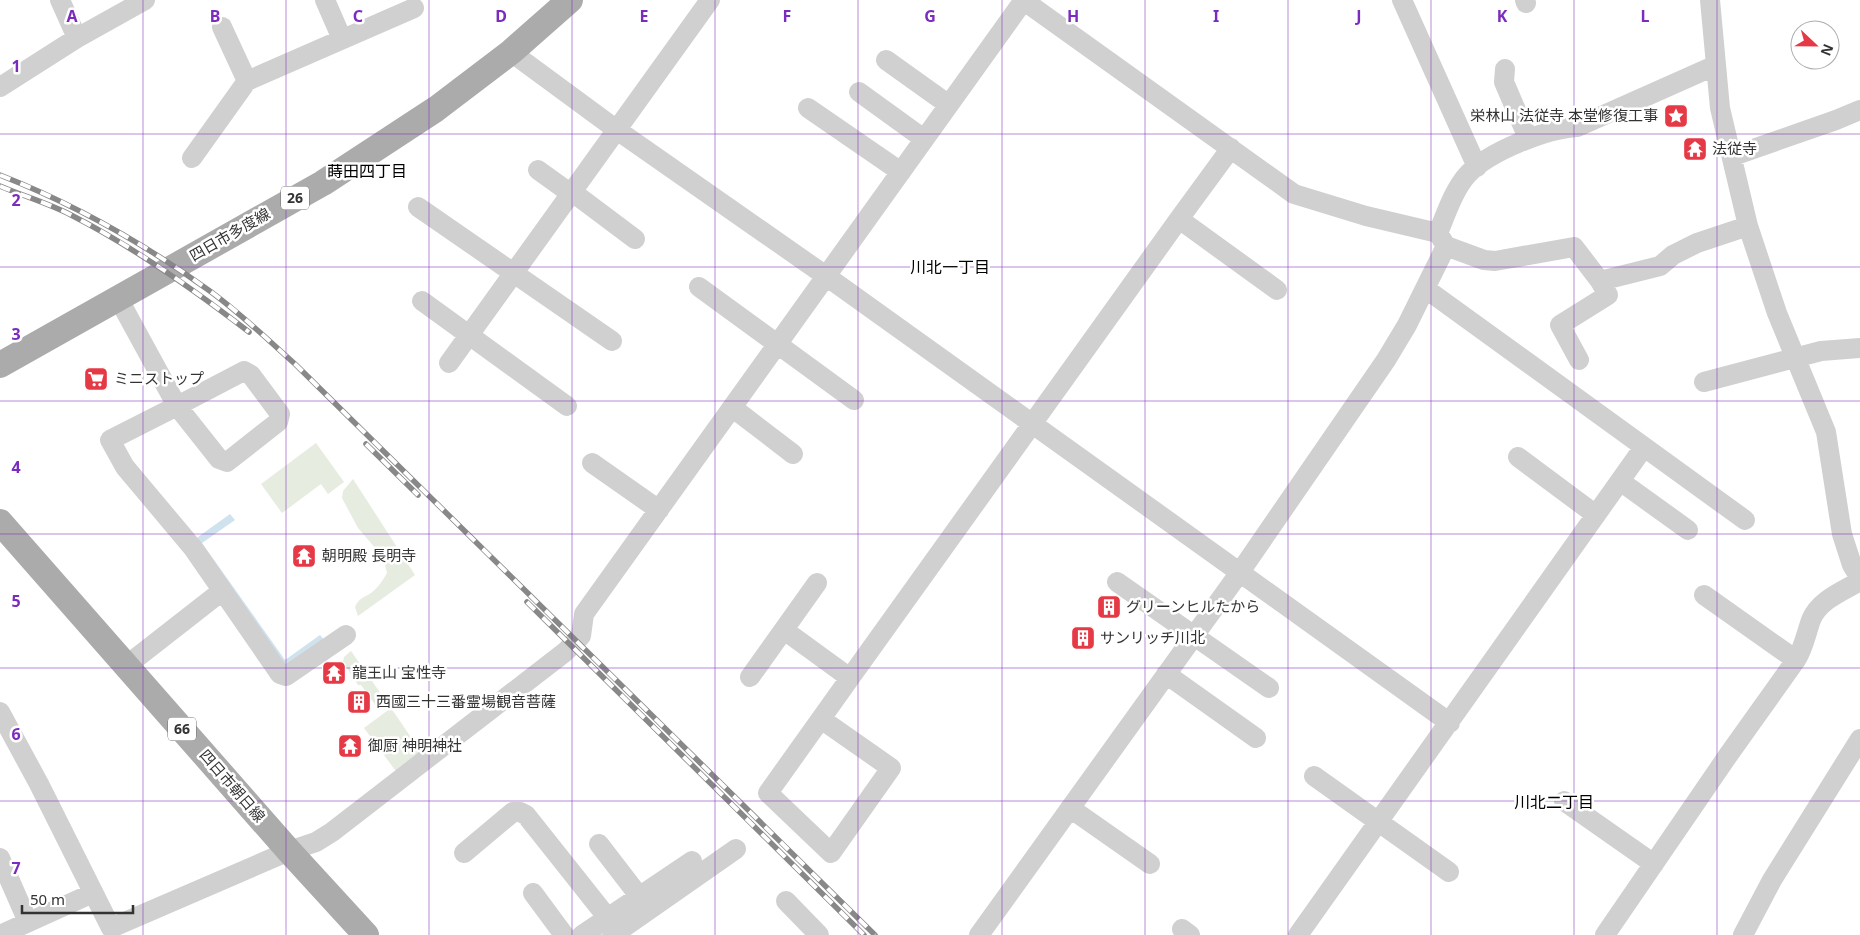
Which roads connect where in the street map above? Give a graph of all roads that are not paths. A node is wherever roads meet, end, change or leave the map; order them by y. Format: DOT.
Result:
graph roads {
  1 [pos="60,0"];
  2 [pos="145,0"];
  3 [pos="325,0"];
  4 [pos="570,0"];
  5 [pos="710,0"];
  6 [pos="1023,0"];
  7 [pos="1402,0"];
  8 [pos="1710,0"];
  9 [pos="414,8"];
  10 [pos="222,27"];
  11 [pos="77,38"];
  12 [pos="342,39"];
  13 [pos="510,52"];
  14 [pos="886,60"];
  15 [pos="1714,66"];
  16 [pos="1505,68"];
  17 [pos="248,81"];
  18 [pos="0,87"];
  19 [pos="859,92"];
  20 [pos="949,105"];
  21 [pos="808,108"];
  22 [pos="1860,110"];
  23 [pos="617,130"];
  24 [pos="1528,138"];
  25 [pos="924,139"];
  26 [pos="1231,148"];
  27 [pos="1733,156"];
  28 [pos="192,158"];
  29 [pos="1477,167"];
  30 [pos="538,170"];
  31 [pos="900,172"];
  32 [pos="571,192"];
  33 [pos="418,207"];
  34 [pos="1179,219"];
  35 [pos="1748,226"];
  36 [pos="635,239"];
  37 [pos="1442,239"];
  38 [pos="513,274"];
  39 [pos="826,276"];
  40 [pos="1600,281"];
  41 [pos="699,287"];
  42 [pos="1426,289"];
  43 [pos="1277,290"];
  44 [pos="118,298"];
  45 [pos="422,301"];
  46 [pos="470,335"];
  47 [pos="612,341"];
  48 [pos="778,344"];
  49 [pos="1860,348"];
  50 [pos="1796,357"];
  51 [pos="1579,360"];
  52 [pos="449,363"];
  53 [pos="0,366"];
  54 [pos="1704,382"];
  55 [pos="854,400"];
  56 [pos="177,406"];
  57 [pos="567,406"];
  58 [pos="733,408"];
  59 [pos="1033,424"];
  60 [pos="1644,447"];
  61 [pos="793,454"];
  62 [pos="1518,457"];
  63 [pos="592,463"];
  64 [pos="1620,481"];
  65 [pos="659,510"];
  66 [pos="1596,515"];
  67 [pos="1745,520"];
  68 [pos="0,522"];
  69 [pos="1688,530"];
  70 [pos="1240,572"];
  71 [pos="1860,580"];
  72 [pos="1117,582"];
  73 [pos="817,583"];
  74 [pos="222,591"];
  75 [pos="1704,595"];
  76 [pos="784,630"];
  77 [pos="346,635"];
  78 [pos="1194,635"];
  79 [pos="1796,660"];
  80 [pos="126,666"];
  81 [pos="1166,674"];
  82 [pos="750,677"];
  83 [pos="850,678"];
  84 [pos="1269,688"];
  85 [pos="0,712"];
  86 [pos="821,719"];
  87 [pos="1450,723"];
  88 [pos="1256,738"];
  89 [pos="1860,739"];
  90 [pos="1314,776"];
  91 [pos="1564,801"];
  92 [pos="1070,808"];
  93 [pos="1379,822"];
  94 [pos="599,844"];
  95 [pos="736,849"];
  96 [pos="289,851"];
  97 [pos="464,853"];
  98 [pos="0,858"];
  99 [pos="692,861"];
  100 [pos="1150,864"];
  101 [pos="1654,864"];
  102 [pos="1449,872"];
  103 [pos="93,893"];
  104 [pos="533,893"];
  105 [pos="639,896"];
  106 [pos="786,901"];
  107 [pos="621,919"];
  108 [pos="28,922"];
  109 [pos="1,931"];
  110 [pos="113,931"];
  111 [pos="366,935"];
  112 [pos="564,935"];
  113 [pos="582,935"];
  114 [pos="818,935"];
  115 [pos="979,935"];
  116 [pos="1298,935"];
  117 [pos="1605,935"];
  118 [pos="1743,935"];
  1 -- 11 [label="street"];
  2 -- 11 [label="street"];
  3 -- 12 [label="street"];
  4 -- 13 [label="main road, 四日市多度線 / 26"];
  5 -- 23 [label="street"];
  6 -- 20 [label="street"];
  6 -- 26 [label="street"];
  7 -- 29 [label="street"];
  8 -- 15 [label="street"];
  9 -- 12 [label="street"];
  10 -- 17 [label="street"];
  11 -- 18 [label="street"];
  12 -- 17 [label="street"];
  13 -- 23 [label="street"];
  13 -- 44 [label="main road, 四日市多度線 / 26"];
  14 -- 20 [label="street"];
  15 -- 24 [label="street"];
  15 -- 27 [label="street"];
  16 -- 24 [label="street"];
  17 -- 28 [label="street"];
  19 -- 25 [label="street"];
  20 -- 25 [label="street"];
  21 -- 31 [label="street"];
  22 -- 27 [label="street"];
  23 -- 32 [label="street"];
  23 -- 39 [label="street"];
  24 -- 29 [label="street"];
  25 -- 31 [label="street"];
  26 -- 34 [label="street"];
  26 -- 37 [label="street"];
  27 -- 35 [label="street"];
  29 -- 37 [label="street"];
  30 -- 32 [label="street"];
  31 -- 39 [label="street"];
  32 -- 36 [label="street"];
  32 -- 38 [label="street"];
  33 -- 38 [label="street"];
  34 -- 43 [label="street"];
  34 -- 59 [label="street"];
  35 -- 40 [label="street"];
  35 -- 50 [label="street"];
  37 -- 40 [label="street"];
  37 -- 42 [label="street"];
  38 -- 46 [label="street"];
  38 -- 47 [label="street"];
  39 -- 48 [label="street"];
  39 -- 59 [label="street"];
  40 -- 51 [label="street"];
  41 -- 48 [label="street"];
  42 -- 60 [label="street"];
  42 -- 70 [label="street"];
  44 -- 53 [label="main road, 四日市多度線 / 26"];
  44 -- 56 [label="street"];
  45 -- 46 [label="street"];
  46 -- 52 [label="street"];
  46 -- 57 [label="street"];
  48 -- 55 [label="street"];
  48 -- 58 [label="street"];
  49 -- 50 [label="street"];
  50 -- 54 [label="street"];
  50 -- 71 [label="street"];
  56 -- 56 [label="street"];
  56 -- 74 [label="street"];
  58 -- 61 [label="street"];
  58 -- 65 [label="street"];
  59 -- 70 [label="street"];
  59 -- 83 [label="street"];
  60 -- 64 [label="street"];
  60 -- 67 [label="street"];
  62 -- 66 [label="street"];
  63 -- 65 [label="street"];
  64 -- 66 [label="street"];
  64 -- 69 [label="street"];
  65 -- 96 [label="street"];
  66 -- 87 [label="street"];
  68 -- 80 [label="main road, 四日市朝日線 / 66"];
  70 -- 78 [label="street"];
  70 -- 87 [label="street"];
  71 -- 79 [label="street"];
  72 -- 78 [label="street"];
  73 -- 76 [label="street"];
  74 -- 77 [label="street"];
  74 -- 80 [label="street"];
  75 -- 79 [label="street"];
  76 -- 82 [label="street"];
  76 -- 83 [label="street"];
  78 -- 81 [label="street"];
  78 -- 84 [label="street"];
  79 -- 101 [label="street"];
  80 -- 96 [label="main road, 四日市朝日線 / 66"];
  81 -- 88 [label="street"];
  81 -- 92 [label="street"];
  83 -- 86 [label="street"];
  85 -- 103 [label="street"];
  86 -- 86 [label="street"];
  87 -- 93 [label="street"];
  89 -- 118 [label="street"];
  90 -- 93 [label="street"];
  91 -- 101 [label="street"];
  92 -- 100 [label="street"];
  92 -- 115 [label="street"];
  93 -- 102 [label="street"];
  93 -- 116 [label="street"];
  94 -- 105 [label="street"];
  95 -- 107 [label="street"];
  96 -- 110 [label="street"];
  96 -- 111 [label="main road, 四日市朝日線 / 66"];
  97 -- 107 [label="street"];
  98 -- 108 [label="street"];
  99 -- 105 [label="street"];
  101 -- 117 [label="street"];
  103 -- 108 [label="street"];
  103 -- 110 [label="street"];
  104 -- 112 [label="street"];
  105 -- 107 [label="street"];
  106 -- 114 [label="street"];
  107 -- 113 [label="street"];
  108 -- 109 [label="street"];
}
